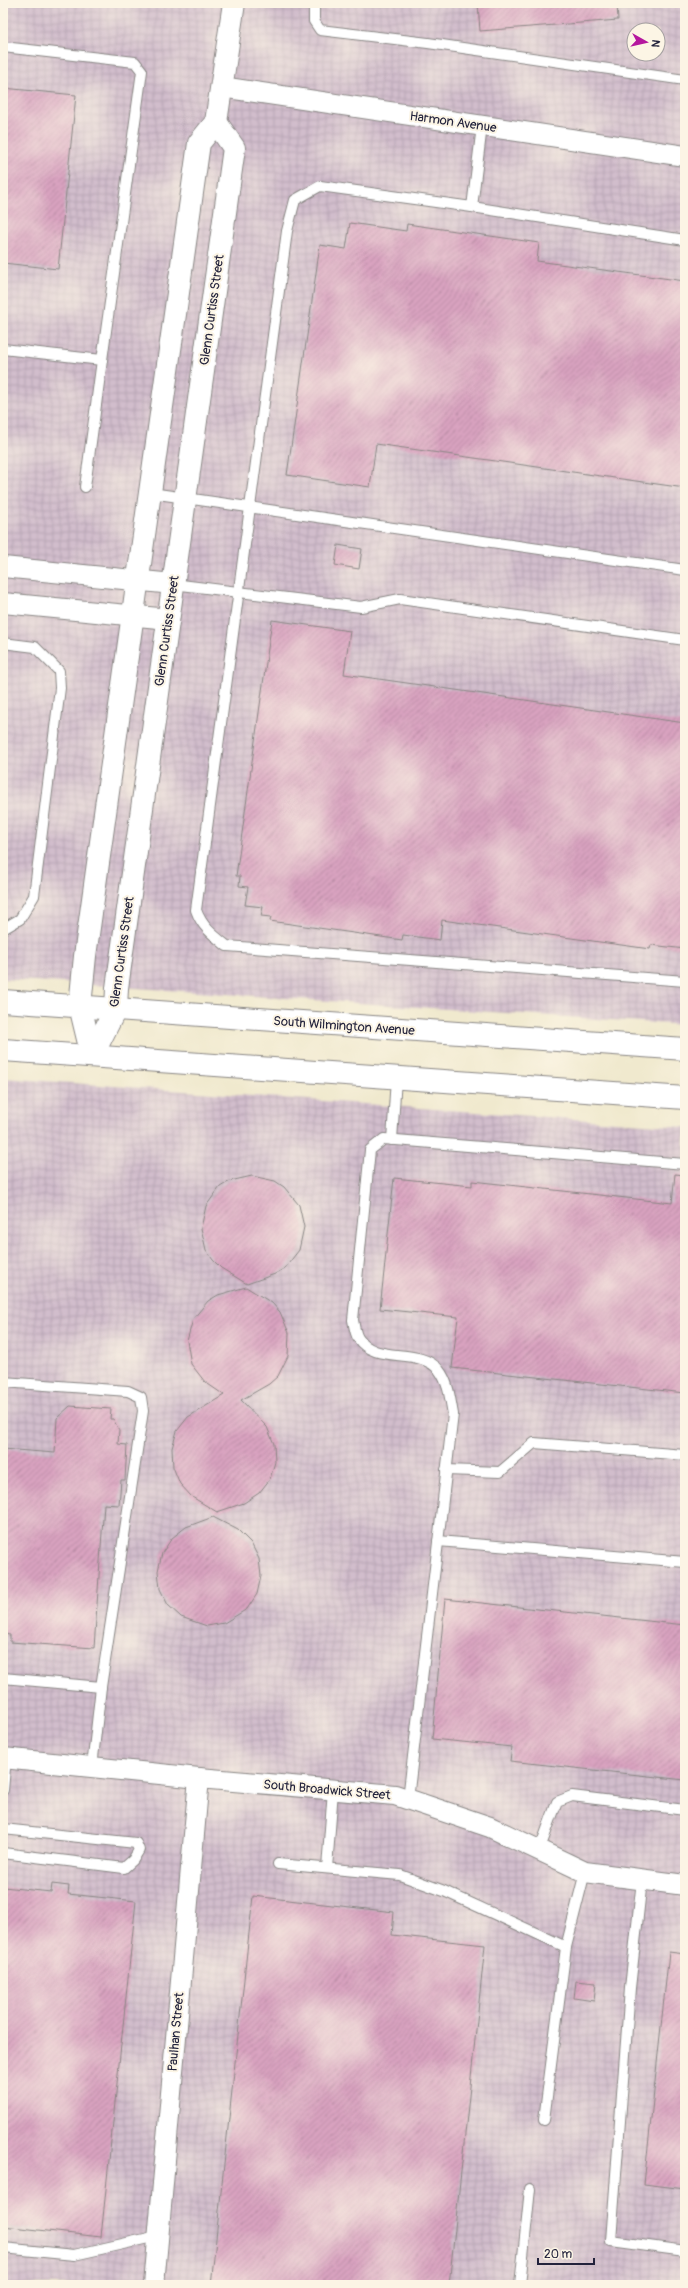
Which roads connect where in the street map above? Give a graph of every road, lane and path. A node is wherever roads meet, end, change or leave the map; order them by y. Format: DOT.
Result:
graph roads {
  1 [pos="234,3"];
  2 [pos="314,3"];
  3 [pos="3,48"];
  4 [pos="685,80"];
  5 [pos="221,87"];
  6 [pos="216,122"];
  7 [pos="482,126"];
  8 [pos="685,156"];
  9 [pos="472,207"];
  10 [pos="685,240"];
  11 [pos="3,349"];
  12 [pos="102,360"];
  13 [pos="85,487"];
  14 [pos="151,493"];
  15 [pos="187,498"];
  16 [pos="249,508"];
  17 [pos="3,568"];
  18 [pos="685,570"];
  19 [pos="138,580"];
  20 [pos="174,584"];
  21 [pos="238,592"];
  22 [pos="3,603"];
  23 [pos="133,616"];
  24 [pos="169,619"];
  25 [pos="685,640"];
  26 [pos="3,643"];
  27 [pos="3,929"];
  28 [pos="685,981"];
  29 [pos="3,1000"];
  30 [pos="80,1006"];
  31 [pos="116,1008"];
  32 [pos="685,1049"];
  33 [pos="3,1050"];
  34 [pos="92,1056"];
  35 [pos="396,1078"];
  36 [pos="685,1098"];
  37 [pos="392,1140"];
  38 [pos="685,1164"];
  39 [pos="3,1382"];
  40 [pos="685,1455"];
  41 [pos="446,1470"];
  42 [pos="438,1541"];
  43 [pos="685,1562"];
  44 [pos="3,1678"];
  45 [pos="101,1687"];
  46 [pos="4,1758"];
  47 [pos="92,1767"];
  48 [pos="199,1778"];
  49 [pos="3,1790"];
  50 [pos="333,1790"];
  51 [pos="408,1799"];
  52 [pos="685,1810"];
  53 [pos="3,1829"];
  54 [pos="540,1851"];
  55 [pos="3,1853"];
  56 [pos="278,1864"];
  57 [pos="327,1868"];
  58 [pos="585,1872"];
  59 [pos="642,1880"];
  60 [pos="685,1885"];
  61 [pos="566,1947"];
  62 [pos="544,2120"];
  63 [pos="530,2189"];
  64 [pos="158,2236"];
  65 [pos="3,2248"];
  66 [pos="685,2251"];
  67 [pos="154,2285"];
  68 [pos="520,2285"];
  1 -- 5 [label="street"];
  2 -- 4 [label="lane"];
  3 -- 12 [label="lane"];
  5 -- 6 [label="street"];
  5 -- 7 [label="street, Harmon Avenue"];
  6 -- 14 [label="street"];
  6 -- 15 [label="street, Glenn Curtiss Street"];
  7 -- 8 [label="street, Harmon Avenue"];
  7 -- 9 [label="lane"];
  9 -- 10 [label="lane"];
  9 -- 16 [label="lane"];
  11 -- 12 [label="lane"];
  12 -- 13 [label="lane"];
  14 -- 15 [label="lane"];
  14 -- 19 [label="street"];
  15 -- 16 [label="lane"];
  15 -- 20 [label="street, Glenn Curtiss Street"];
  16 -- 18 [label="lane"];
  16 -- 21 [label="lane"];
  17 -- 19 [label="street"];
  19 -- 20 [label="street"];
  19 -- 23 [label="street"];
  20 -- 21 [label="lane"];
  20 -- 24 [label="street, Glenn Curtiss Street"];
  21 -- 25 [label="lane"];
  21 -- 28 [label="lane"];
  22 -- 23 [label="street"];
  23 -- 24 [label="street"];
  23 -- 30 [label="street"];
  24 -- 31 [label="street, Glenn Curtiss Street"];
  26 -- 27 [label="lane"];
  29 -- 30 [label="street, South Wilmington Avenue"];
  30 -- 31 [label="street, South Wilmington Avenue"];
  30 -- 34 [label="street"];
  31 -- 32 [label="street, South Wilmington Avenue"];
  31 -- 34 [label="street, Glenn Curtiss Street"];
  33 -- 34 [label="street"];
  34 -- 35 [label="street"];
  35 -- 36 [label="street"];
  35 -- 37 [label="lane"];
  37 -- 38 [label="lane"];
  37 -- 41 [label="lane"];
  39 -- 45 [label="lane"];
  40 -- 41 [label="lane"];
  41 -- 42 [label="lane"];
  42 -- 43 [label="lane"];
  42 -- 51 [label="lane"];
  44 -- 45 [label="lane"];
  45 -- 47 [label="lane"];
  46 -- 47 [label="street, South Broadwick Street"];
  46 -- 49 [label="lane"];
  47 -- 48 [label="street, South Broadwick Street"];
  48 -- 50 [label="street, South Broadwick Street"];
  48 -- 64 [label="street, Paulhan Street"];
  50 -- 51 [label="street, South Broadwick Street"];
  50 -- 57 [label="lane"];
  51 -- 54 [label="street, South Broadwick Street"];
  52 -- 54 [label="lane"];
  53 -- 55 [label="lane"];
  54 -- 58 [label="street, South Broadwick Street"];
  56 -- 57 [label="lane"];
  57 -- 61 [label="lane"];
  58 -- 59 [label="street, South Broadwick Street"];
  58 -- 61 [label="lane"];
  59 -- 60 [label="street, South Broadwick Street"];
  59 -- 66 [label="lane"];
  61 -- 62 [label="lane"];
  63 -- 68 [label="lane"];
  64 -- 65 [label="lane"];
  64 -- 67 [label="street, Paulhan Street"];
}
